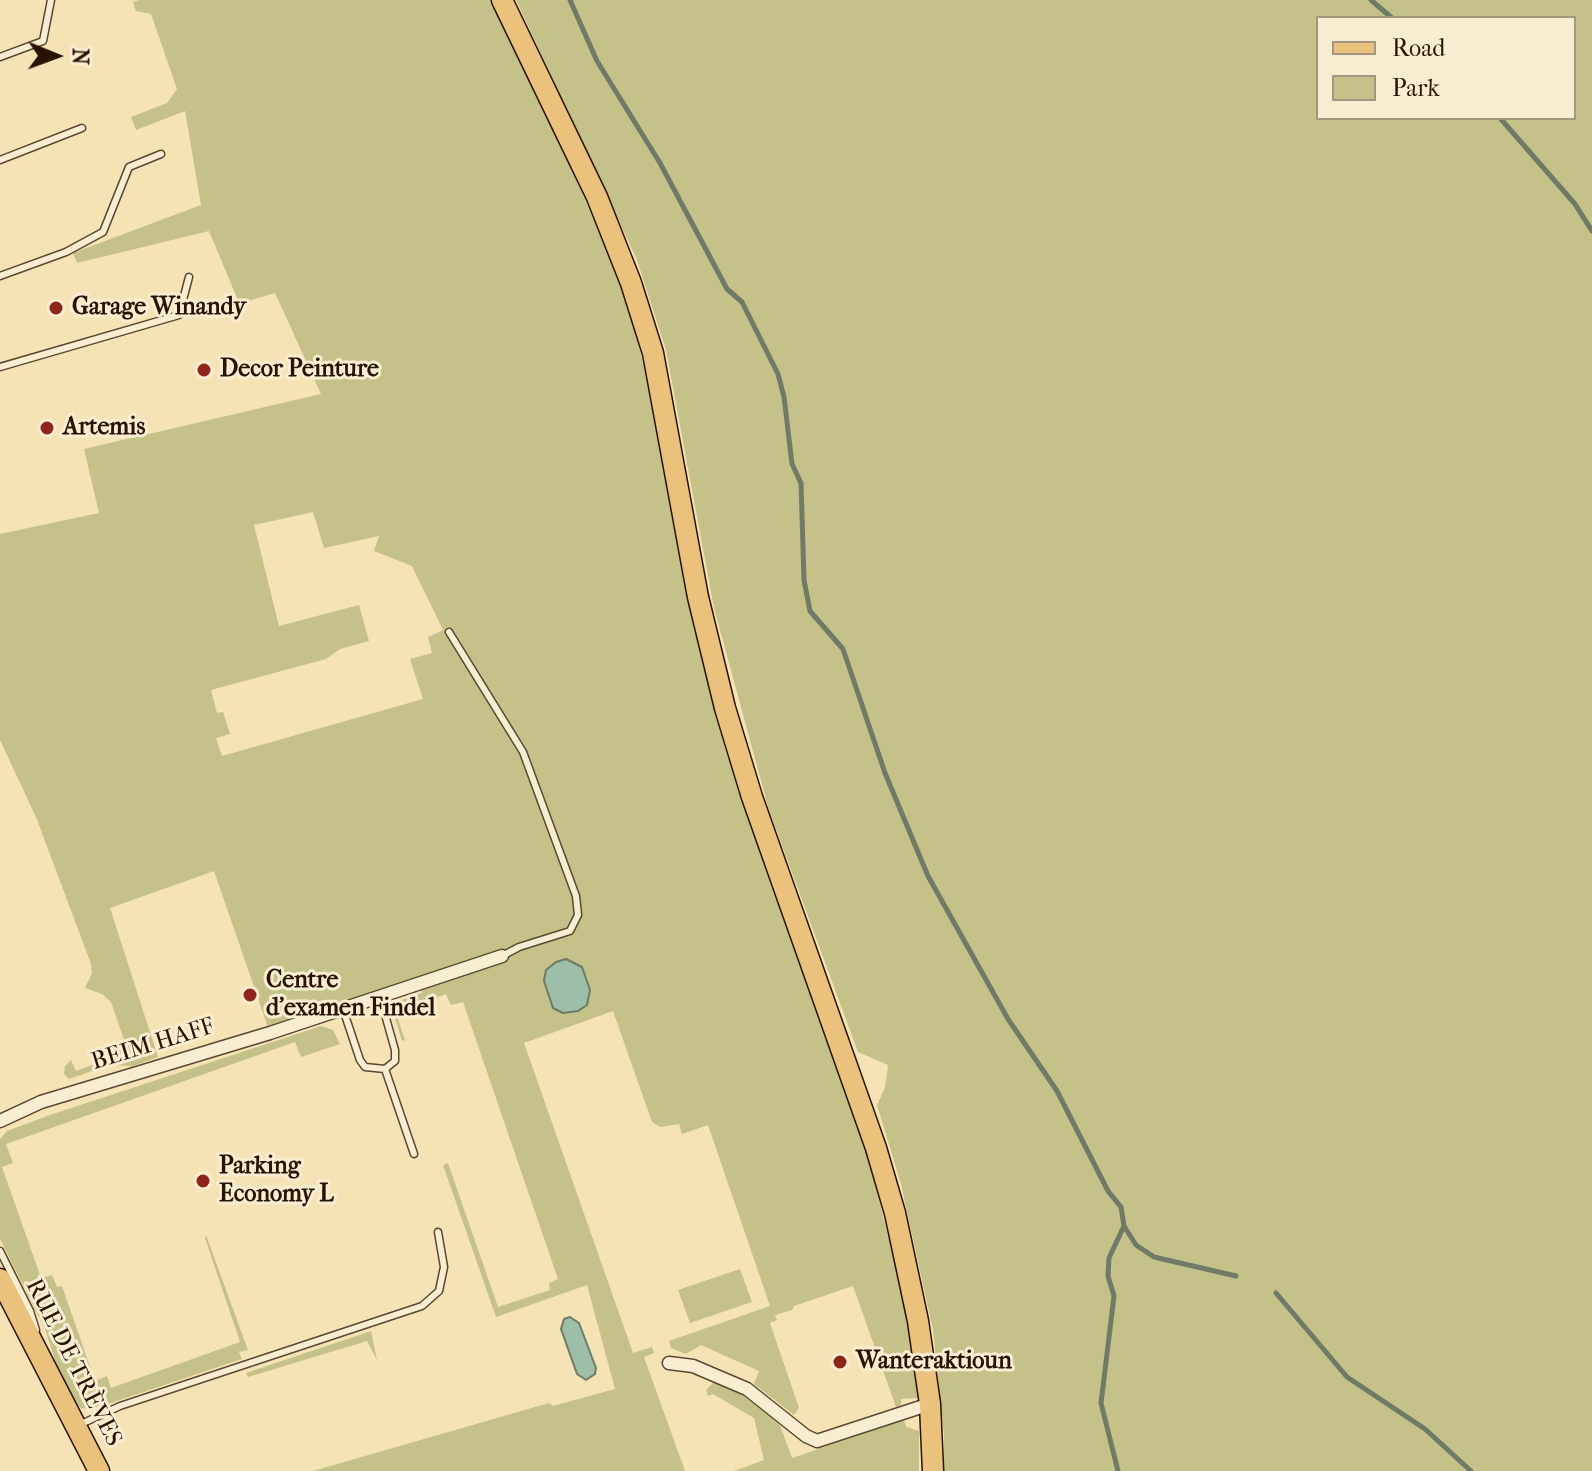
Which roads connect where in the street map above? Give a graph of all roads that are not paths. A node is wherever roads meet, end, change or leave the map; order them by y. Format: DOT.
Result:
graph roads {
  1 [pos="51,0"];
  2 [pos="502,0"];
  3 [pos="0,57"];
  4 [pos="82,128"];
  5 [pos="161,154"];
  6 [pos="0,160"];
  7 [pos="0,276"];
  8 [pos="189,277"];
  9 [pos="0,367"];
  10 [pos="449,632"];
  11 [pos="502,956"];
  12 [pos="380,997"];
  13 [pos="343,1009"];
  14 [pos="385,1069"];
  15 [pos="0,1121"];
  16 [pos="414,1154"];
  17 [pos="438,1232"];
  18 [pos="0,1251"];
  19 [pos="0,1279"];
  20 [pos="669,1363"];
  21 [pos="50,1380"];
  22 [pos="930,1404"];
  23 [pos="76,1427"];
  24 [pos="99,1471"];
  25 [pos="933,1471"];
  1 -- 3 [label="lane"];
  2 -- 22 [label="main road"];
  4 -- 6 [label="lane"];
  5 -- 7 [label="lane"];
  8 -- 9 [label="lane"];
  10 -- 11 [label="lane"];
  11 -- 12 [label="street, BEIM HAFF"];
  12 -- 13 [label="street, BEIM HAFF"];
  12 -- 14 [label="lane"];
  13 -- 14 [label="lane"];
  13 -- 15 [label="street, BEIM HAFF"];
  14 -- 16 [label="lane"];
  17 -- 23 [label="lane"];
  18 -- 21 [label="lane"];
  19 -- 21 [label="main road, RUE DE TRÈVES"];
  20 -- 22 [label="street"];
  21 -- 23 [label="main road, RUE DE TRÈVES"];
  22 -- 25 [label="main road"];
  23 -- 24 [label="main road, RUE DE TRÈVES"];
}
